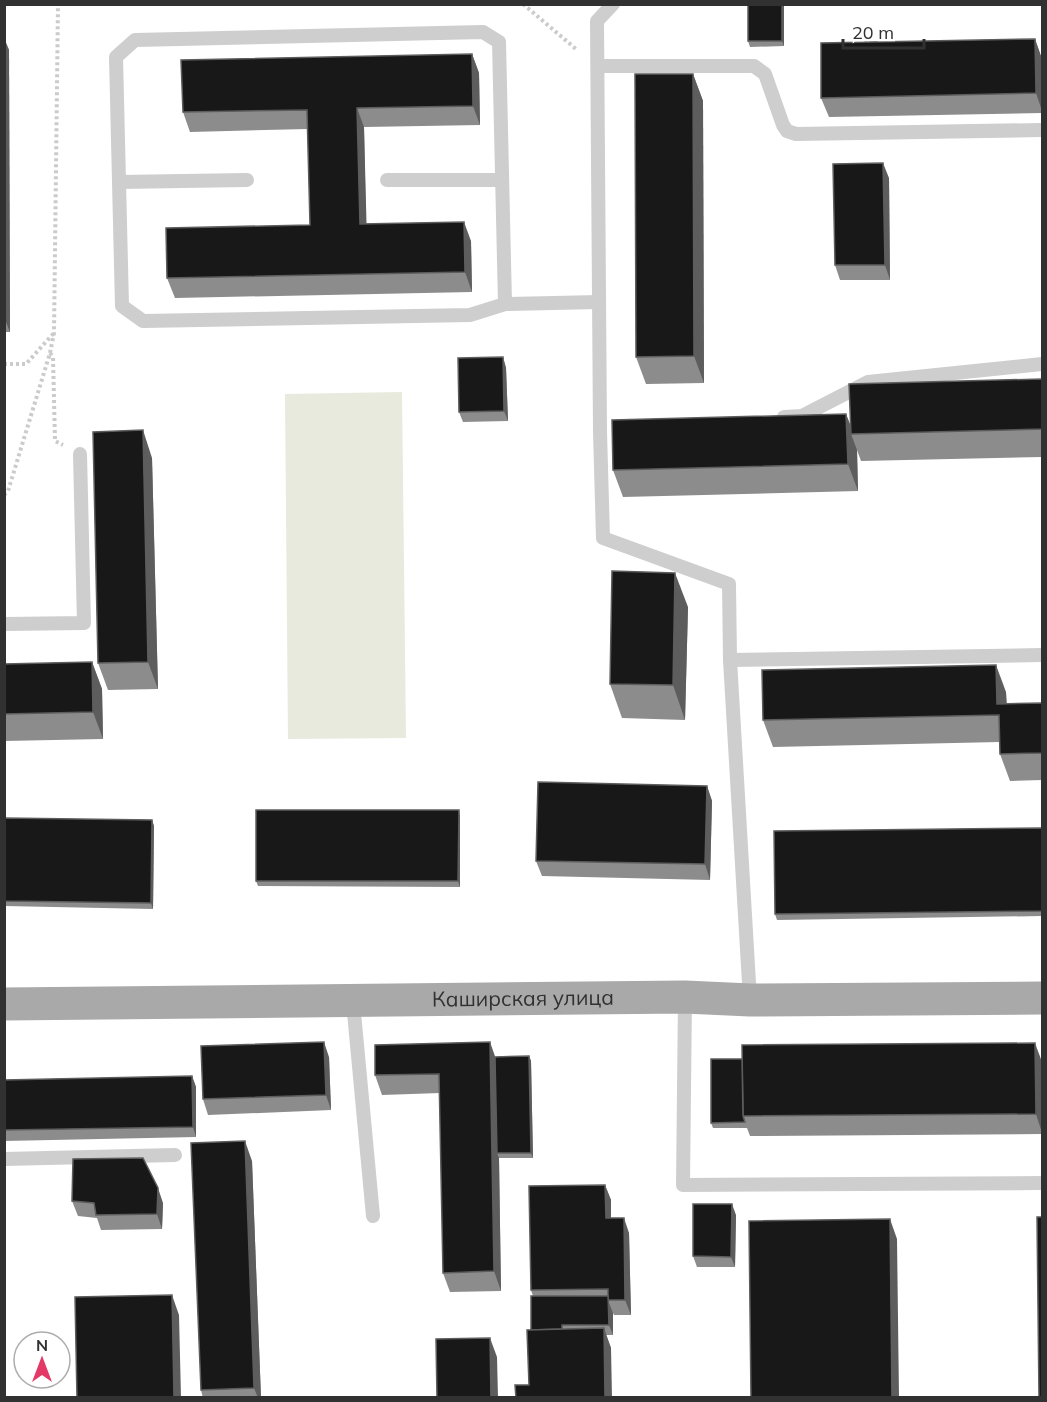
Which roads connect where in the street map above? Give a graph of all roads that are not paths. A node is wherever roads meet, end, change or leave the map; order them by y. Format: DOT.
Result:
graph roads {
  1 [pos="613,4"];
  2 [pos="598,66"];
  3 [pos="1041,130"];
  4 [pos="247,180"];
  5 [pos="387,180"];
  6 [pos="502,180"];
  7 [pos="119,182"];
  8 [pos="599,302"];
  9 [pos="504,304"];
  10 [pos="1042,364"];
  11 [pos="766,418"];
  12 [pos="80,454"];
  13 [pos="4,624"];
  14 [pos="1042,655"];
  15 [pos="730,660"];
  16 [pos="685,997"];
  17 [pos="1042,998"];
  18 [pos="750,1000"];
  19 [pos="353,1002"];
  20 [pos="4,1004"];
  21 [pos="175,1155"];
  22 [pos="4,1159"];
  23 [pos="1042,1183"];
  24 [pos="373,1216"];
  1 -- 2 [label="lane"];
  2 -- 3 [label="lane"];
  2 -- 8 [label="lane"];
  4 -- 7 [label="lane"];
  5 -- 6 [label="lane"];
  6 -- 7 [label="lane"];
  6 -- 9 [label="lane"];
  7 -- 9 [label="lane"];
  8 -- 9 [label="lane"];
  8 -- 15 [label="lane"];
  10 -- 11 [label="lane"];
  12 -- 13 [label="lane"];
  14 -- 15 [label="lane"];
  15 -- 18 [label="lane"];
  16 -- 18 [label="main road, Каширская улица"];
  16 -- 19 [label="main road, Каширская улица"];
  16 -- 23 [label="lane"];
  17 -- 18 [label="main road, Каширская улица"];
  19 -- 20 [label="main road, Каширская улица"];
  19 -- 24 [label="lane"];
  21 -- 22 [label="lane"];
}
